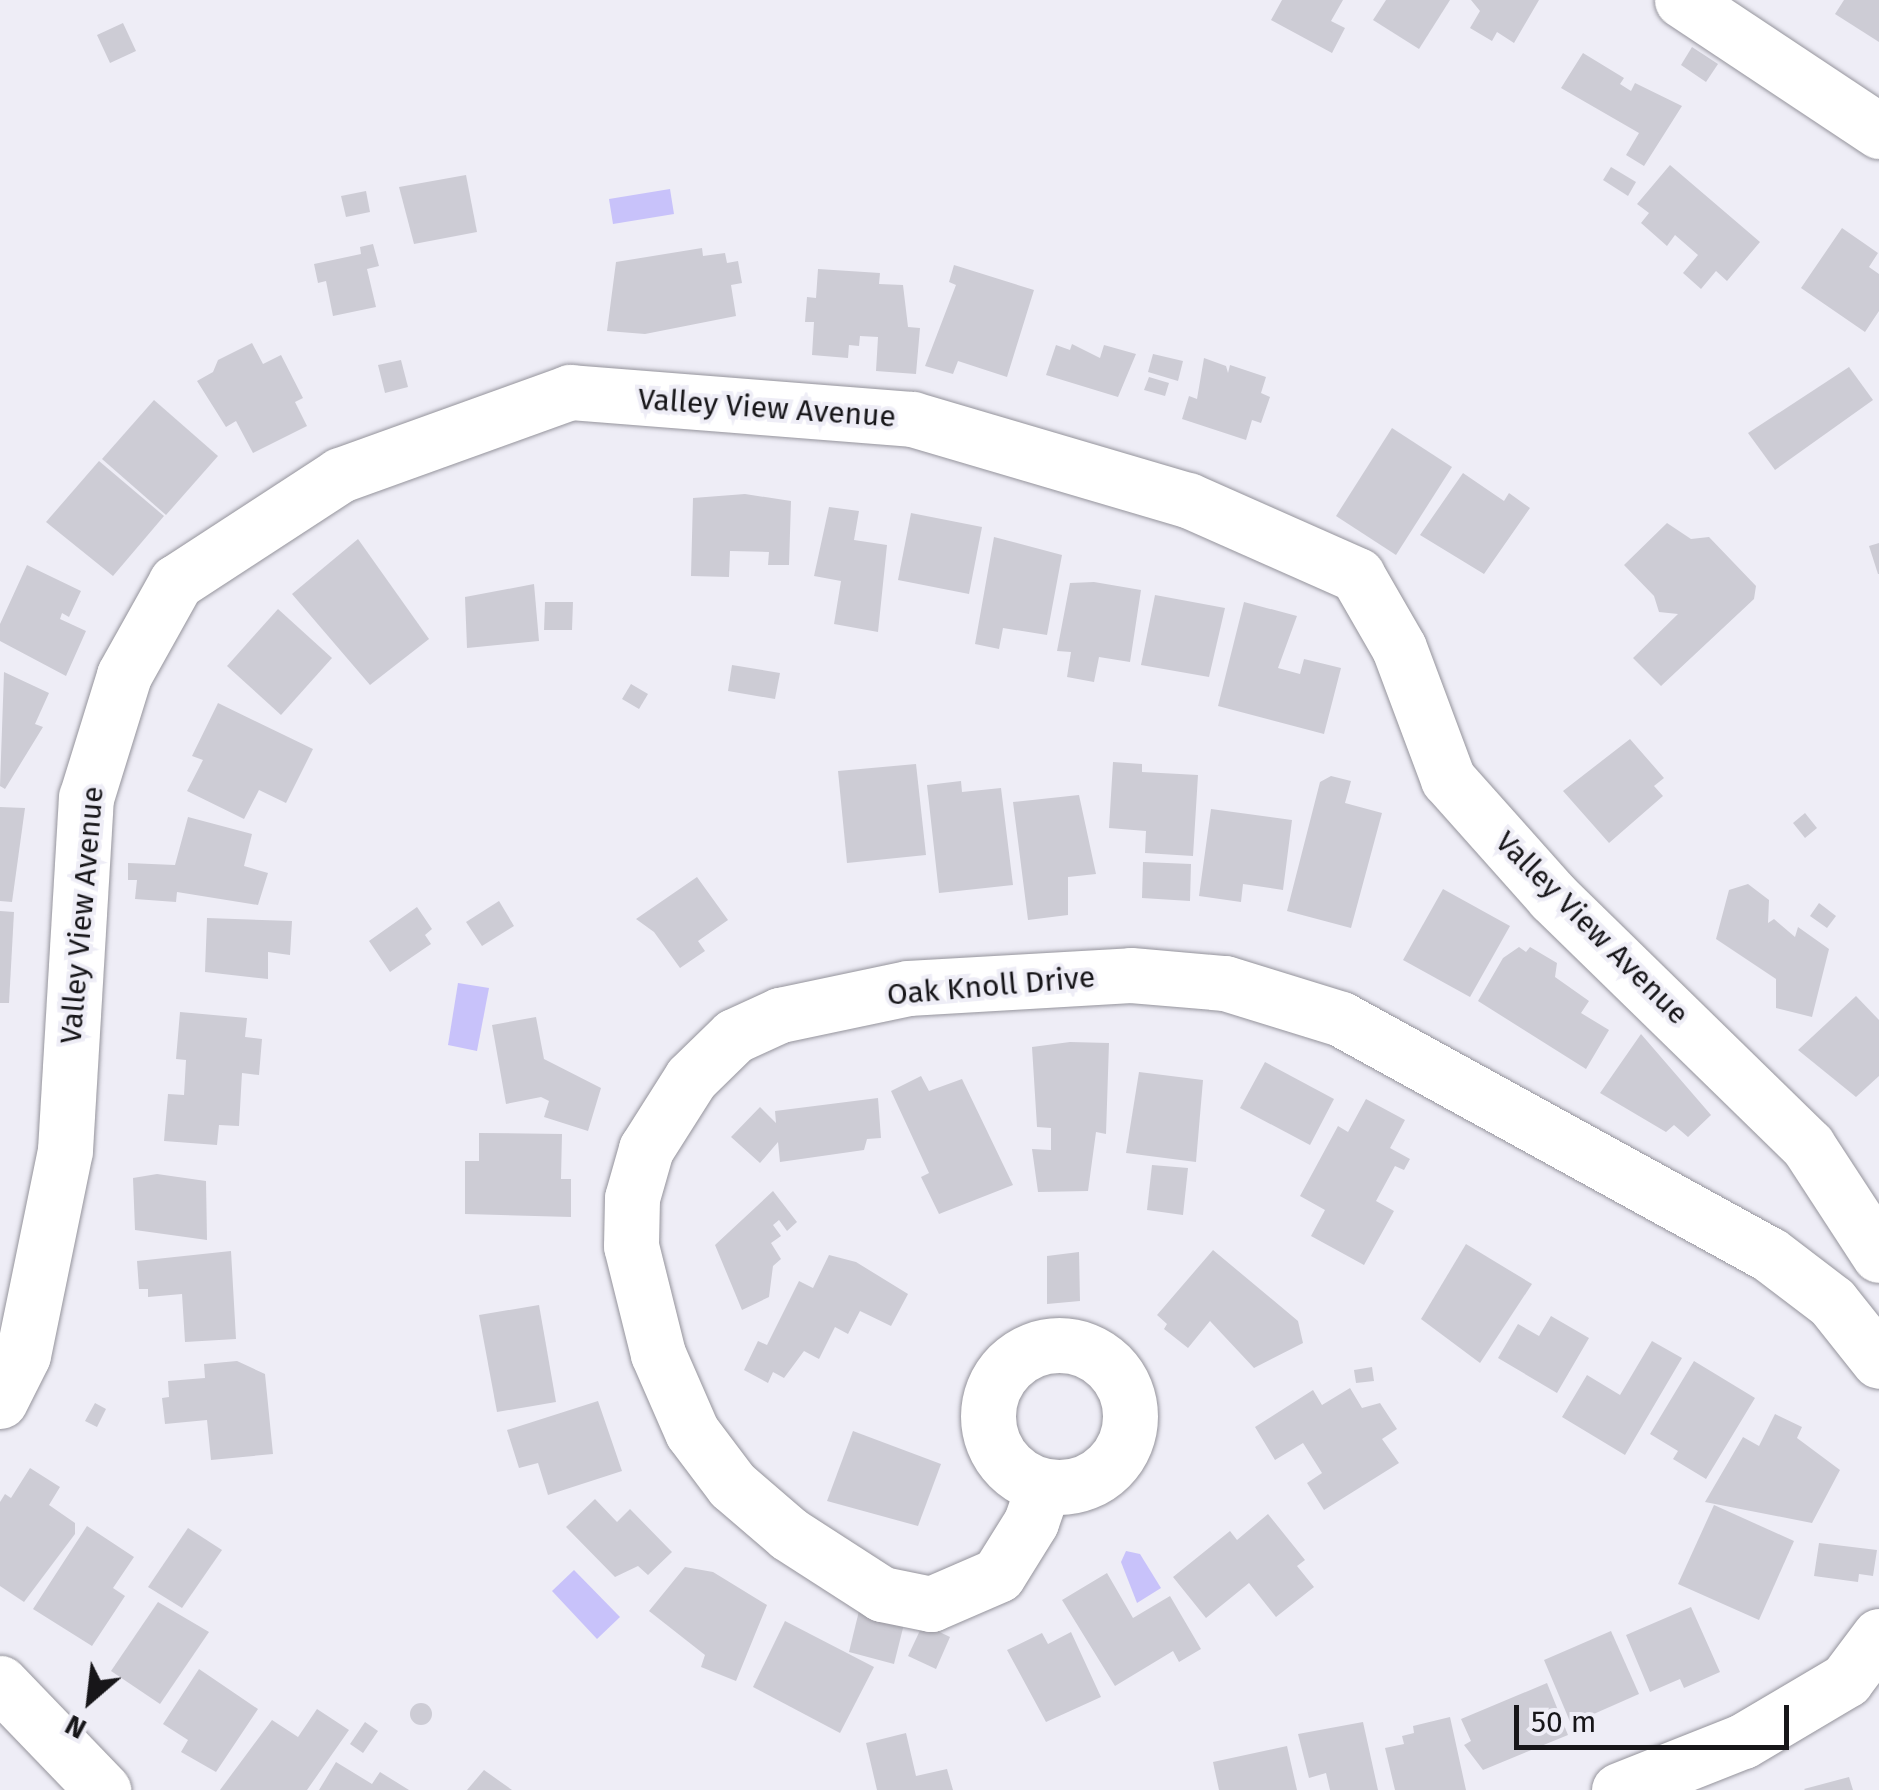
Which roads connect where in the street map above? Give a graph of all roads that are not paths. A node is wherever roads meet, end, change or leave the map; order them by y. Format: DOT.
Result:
graph roads {
  1 [pos="1682,0"];
  2 [pos="1879,132"];
  3 [pos="1879,1254"];
  4 [pos="1879,1361"];
  5 [pos="0,1401"];
  6 [pos="1043,1487"];
  7 [pos="1879,1636"];
  8 [pos="0,1684"];
  9 [pos="103,1790"];
  10 [pos="1619,1790"];
  1 -- 2 [label="street"];
  3 -- 5 [label="street, Valley View Avenue"];
  4 -- 6 [label="street, Oak Knoll Drive"];
  7 -- 10 [label="street"];
  8 -- 9 [label="street"];
}
